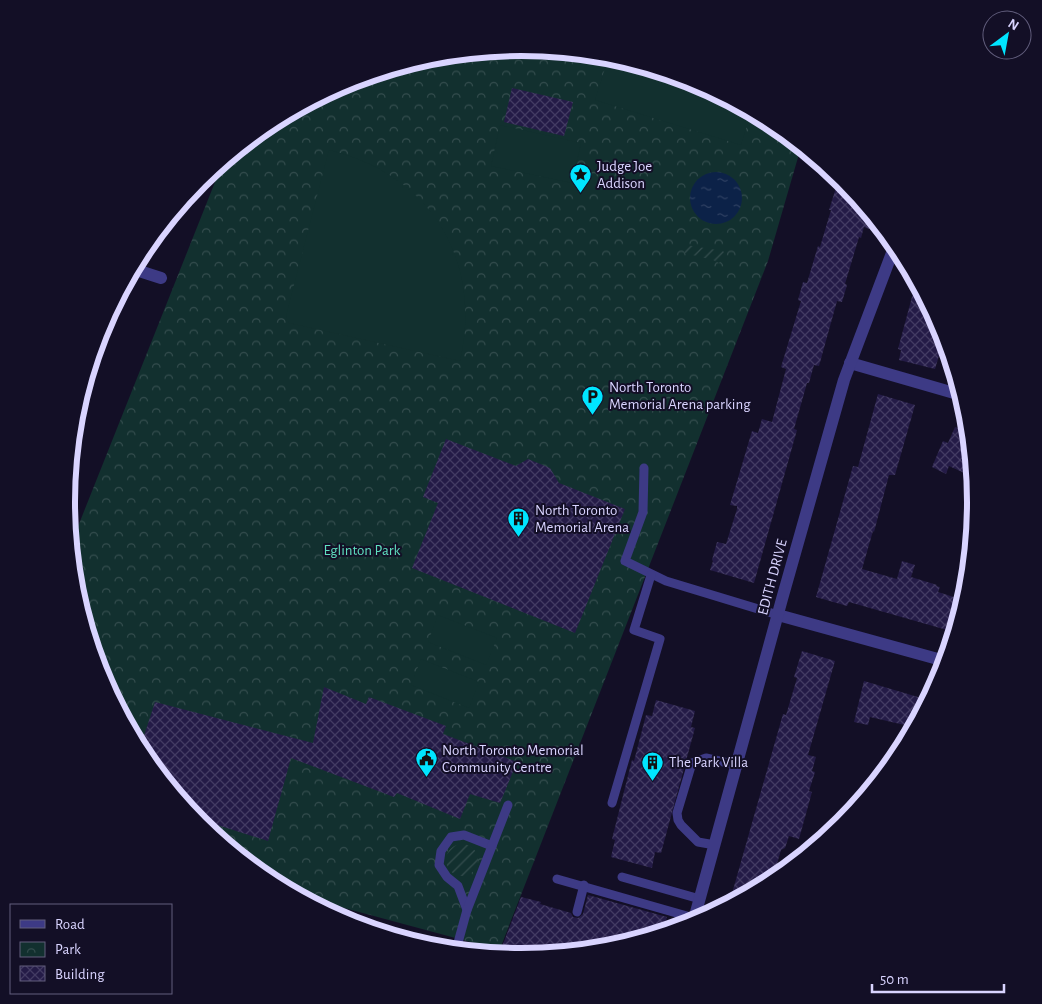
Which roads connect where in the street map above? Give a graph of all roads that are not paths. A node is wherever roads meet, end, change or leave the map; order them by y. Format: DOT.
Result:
graph roads {
  1 [pos="892,254"];
  2 [pos="140,271"];
  3 [pos="161,278"];
  4 [pos="850,363"];
  5 [pos="953,393"];
  6 [pos="644,468"];
  7 [pos="651,575"];
  8 [pos="778,615"];
  9 [pos="938,659"];
  10 [pos="737,765"];
  11 [pos="612,803"];
  12 [pos="508,805"];
  13 [pos="715,845"];
  14 [pos="492,846"];
  15 [pos="622,877"];
  16 [pos="557,879"];
  17 [pos="584,885"];
  18 [pos="700,899"];
  19 [pos="467,910"];
  20 [pos="577,912"];
  21 [pos="696,912"];
  22 [pos="684,917"];
  23 [pos="458,943"];
  1 -- 4 [label="street, EDITH DRIVE"];
  2 -- 3 [label="street"];
  4 -- 5 [label="street"];
  4 -- 8 [label="street, EDITH DRIVE"];
  6 -- 7 [label="lane"];
  7 -- 8 [label="lane"];
  7 -- 11 [label="lane"];
  8 -- 9 [label="street"];
  8 -- 10 [label="street, EDITH DRIVE"];
  10 -- 13 [label="street, EDITH DRIVE"];
  10 -- 13 [label="lane"];
  12 -- 14 [label="lane"];
  13 -- 18 [label="street, EDITH DRIVE"];
  14 -- 19 [label="lane"];
  14 -- 19 [label="lane"];
  15 -- 18 [label="lane"];
  16 -- 17 [label="lane"];
  17 -- 20 [label="lane"];
  17 -- 22 [label="lane"];
  18 -- 21 [label="street, EDITH DRIVE"];
  19 -- 23 [label="lane"];
}
